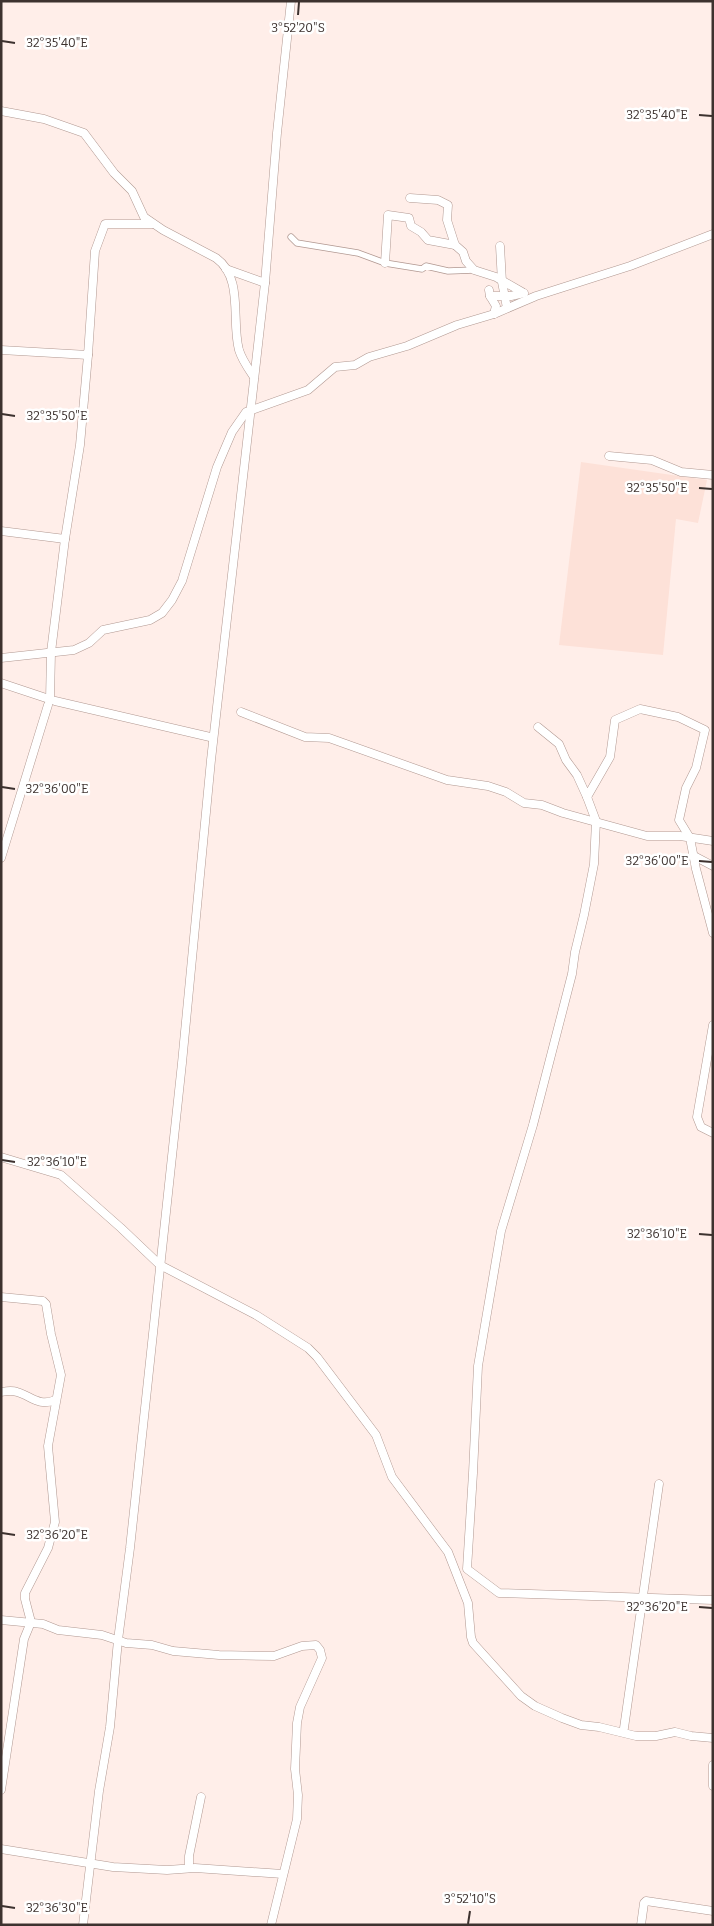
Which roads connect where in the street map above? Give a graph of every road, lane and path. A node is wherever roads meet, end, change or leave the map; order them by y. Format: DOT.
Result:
graph roads {
  1 [pos="291,1"];
  2 [pos="1,112"];
  3 [pos="410,198"];
  4 [pos="153,224"];
  5 [pos="713,234"];
  6 [pos="291,237"];
  7 [pos="455,245"];
  8 [pos="500,246"];
  9 [pos="385,263"];
  10 [pos="226,269"];
  11 [pos="474,270"];
  12 [pos="502,282"];
  13 [pos="265,283"];
  14 [pos="522,292"];
  15 [pos="504,295"];
  16 [pos="536,296"];
  17 [pos="507,308"];
  18 [pos="494,314"];
  19 [pos="1,350"];
  20 [pos="88,355"];
  21 [pos="254,377"];
  22 [pos="249,410"];
  23 [pos="609,456"];
  24 [pos="713,475"];
  25 [pos="1,531"];
  26 [pos="65,539"];
  27 [pos="51,652"];
  28 [pos="1,658"];
  29 [pos="1,682"];
  30 [pos="49,702"];
  31 [pos="241,712"];
  32 [pos="538,727"];
  33 [pos="210,737"];
  34 [pos="587,797"];
  35 [pos="596,821"];
  36 [pos="690,838"];
  37 [pos="713,841"];
  38 [pos="694,856"];
  39 [pos="1,858"];
  40 [pos="713,866"];
  41 [pos="713,933"];
  42 [pos="713,1025"];
  43 [pos="713,1133"];
  44 [pos="1,1157"];
  45 [pos="160,1265"];
  46 [pos="1,1297"];
  47 [pos="1,1392"];
  48 [pos="55,1400"];
  49 [pos="659,1484"];
  50 [pos="643,1599"];
  51 [pos="713,1600"];
  52 [pos="1,1620"];
  53 [pos="31,1622"];
  54 [pos="118,1640"];
  55 [pos="624,1728"];
  56 [pos="713,1738"];
  57 [pos="713,1765"];
  58 [pos="713,1786"];
  59 [pos="1,1790"];
  60 [pos="201,1797"];
  61 [pos="1,1849"];
  62 [pos="90,1864"];
  63 [pos="188,1868"];
  64 [pos="283,1874"];
  65 [pos="713,1911"];
  66 [pos="83,1925"];
  67 [pos="271,1925"];
  68 [pos="641,1925"];
  1 -- 13 [label="street"];
  2 -- 4 [label="street"];
  3 -- 7 [label="street"];
  4 -- 10 [label="street"];
  4 -- 20 [label="street"];
  5 -- 16 [label="street"];
  6 -- 9 [label="street"];
  7 -- 9 [label="street"];
  7 -- 11 [label="street"];
  8 -- 12 [label="street"];
  9 -- 11 [label="street"];
  10 -- 13 [label="street"];
  10 -- 21 [label="street"];
  11 -- 12 [label="street"];
  12 -- 14 [label="street"];
  12 -- 15 [label="street"];
  13 -- 21 [label="street"];
  14 -- 15 [label="street"];
  14 -- 16 [label="street"];
  15 -- 17 [label="street"];
  15 -- 18 [label="street"];
  16 -- 17 [label="street"];
  17 -- 18 [label="street"];
  18 -- 22 [label="street"];
  19 -- 20 [label="street"];
  20 -- 26 [label="street"];
  21 -- 22 [label="street"];
  22 -- 27 [label="street"];
  22 -- 45 [label="street"];
  23 -- 24 [label="street"];
  25 -- 26 [label="street"];
  26 -- 27 [label="street"];
  27 -- 28 [label="street"];
  27 -- 30 [label="street"];
  29 -- 30 [label="street"];
  30 -- 33 [label="street"];
  30 -- 39 [label="street"];
  31 -- 35 [label="street"];
  32 -- 34 [label="street"];
  34 -- 35 [label="street"];
  34 -- 36 [label="street"];
  35 -- 36 [label="street"];
  35 -- 50 [label="street"];
  36 -- 37 [label="street"];
  36 -- 38 [label="street"];
  38 -- 40 [label="street"];
  38 -- 41 [label="street"];
  42 -- 43 [label="street"];
  44 -- 45 [label="street"];
  45 -- 54 [label="street"];
  45 -- 56 [label="street"];
  46 -- 48 [label="street"];
  47 -- 48 [label="street"];
  48 -- 53 [label="street"];
  49 -- 50 [label="street"];
  50 -- 51 [label="street"];
  50 -- 55 [label="street"];
  52 -- 53 [label="street"];
  53 -- 54 [label="street"];
  53 -- 59 [label="street"];
  54 -- 62 [label="street"];
  54 -- 64 [label="street"];
  57 -- 58 [label="street"];
  60 -- 63 [label="street"];
  61 -- 62 [label="street"];
  62 -- 63 [label="street"];
  62 -- 66 [label="street"];
  63 -- 64 [label="street"];
  64 -- 67 [label="street"];
  65 -- 68 [label="street"];
}
